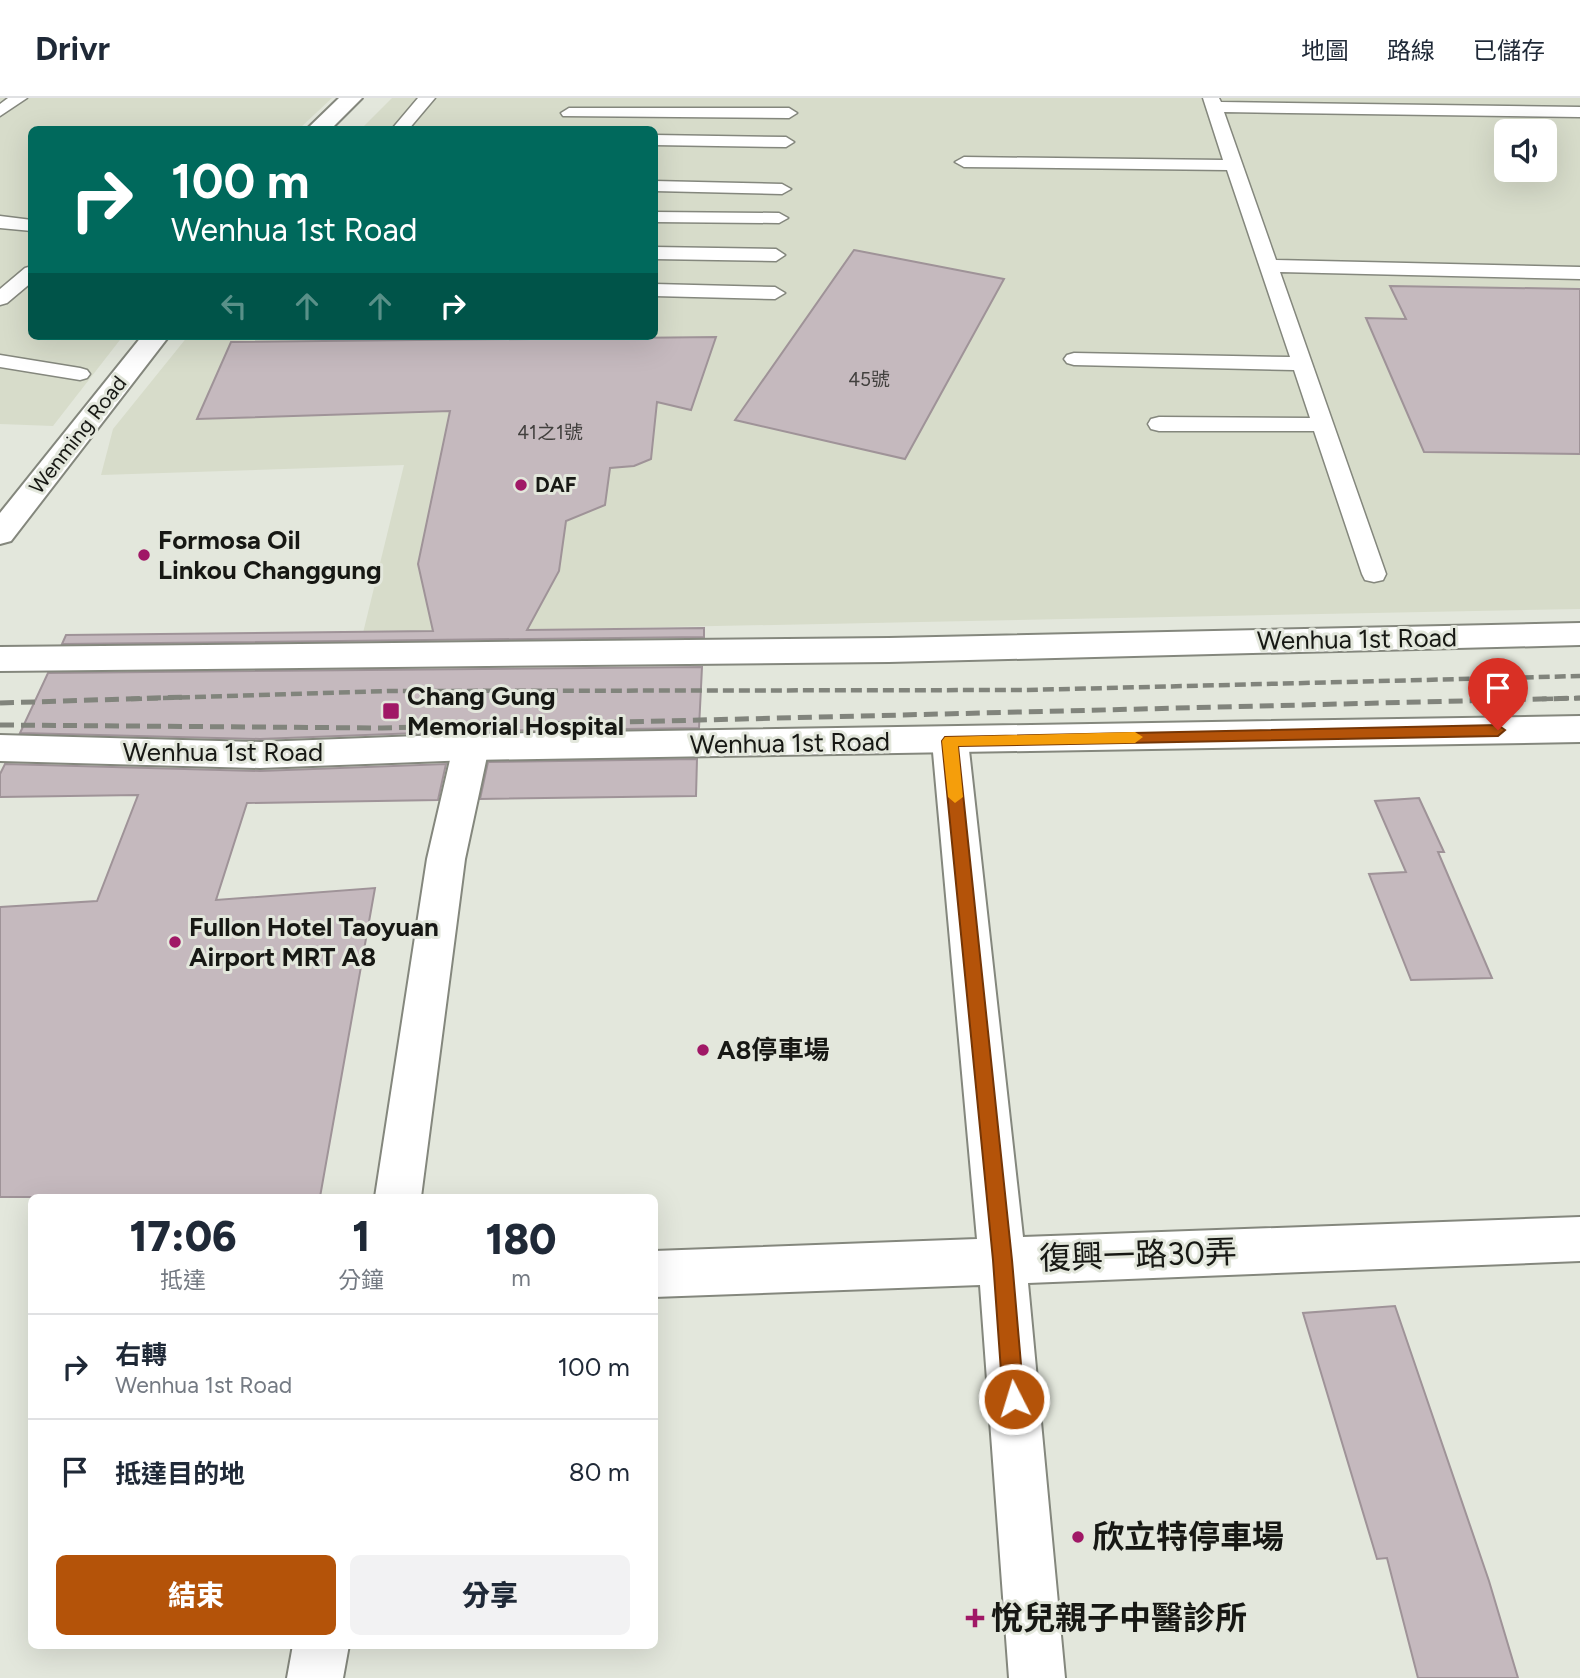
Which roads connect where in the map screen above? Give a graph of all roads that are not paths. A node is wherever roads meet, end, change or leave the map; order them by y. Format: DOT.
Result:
graph roads {
  1 [pos="19,98"];
  2 [pos="351,98"];
  3 [pos="427,98"];
  4 [pos="1213,103"];
  5 [pos="0,111"];
  6 [pos="1580,112"];
  7 [pos="789,113"];
  8 [pos="568,114"];
  9 [pos="321,126"];
  10 [pos="402,126"];
  11 [pos="658,140"];
  12 [pos="786,142"];
  13 [pos="964,162"];
  14 [pos="1234,165"];
  15 [pos="658,186"];
  16 [pos="782,189"];
  17 [pos="658,217"];
  18 [pos="779,218"];
  19 [pos="0,222"];
  20 [pos="28,226"];
  21 [pos="658,253"];
  22 [pos="776,255"];
  23 [pos="1269,265"];
  24 [pos="1580,273"];
  25 [pos="28,275"];
  26 [pos="658,290"];
  27 [pos="775,293"];
  28 [pos="0,299"];
  29 [pos="153,340"];
  30 [pos="1074,359"];
  31 [pos="0,361"];
  32 [pos="1302,364"];
  33 [pos="80,374"];
  34 [pos="1159,424"];
  35 [pos="1323,425"];
  36 [pos="0,534"];
  37 [pos="1374,574"];
  38 [pos="1580,634"];
  39 [pos="0,659"];
  40 [pos="1580,729"];
  41 [pos="950,741"];
  42 [pos="471,747"];
  43 [pos="0,748"];
  44 [pos="398,1194"];
  45 [pos="1580,1239"];
  46 [pos="1002,1260"];
  47 [pos="658,1274"];
  48 [pos="320,1649"];
  49 [pos="316,1678"];
  50 [pos="1037,1678"];
  1 -- 5 [label="lane"];
  2 -- 9 [label="street"];
  3 -- 10 [label="lane"];
  4 -- 6 [label="lane"];
  4 -- 14 [label="lane"];
  7 -- 8 [label="lane"];
  11 -- 12 [label="lane"];
  13 -- 14 [label="lane"];
  14 -- 23 [label="lane"];
  15 -- 16 [label="lane"];
  17 -- 18 [label="lane"];
  19 -- 20 [label="lane"];
  21 -- 22 [label="lane"];
  23 -- 24 [label="lane"];
  23 -- 32 [label="lane"];
  25 -- 28 [label="lane"];
  26 -- 27 [label="lane"];
  29 -- 36 [label="street, Wenming Road"];
  30 -- 32 [label="lane"];
  31 -- 33 [label="lane"];
  32 -- 35 [label="lane"];
  34 -- 35 [label="lane"];
  35 -- 37 [label="lane"];
  38 -- 39 [label="street, Wenhua 1st Road"];
  40 -- 41 [label="street, Wenhua 1st Road"];
  41 -- 42 [label="street, Wenhua 1st Road"];
  41 -- 46 [label="street"];
  42 -- 43 [label="street, Wenhua 1st Road"];
  42 -- 44 [label="street"];
  45 -- 46 [label="street, 復興一路30弄"];
  46 -- 47 [label="street, 復興一路30弄"];
  46 -- 50 [label="street"];
  48 -- 49 [label="street"];
}
